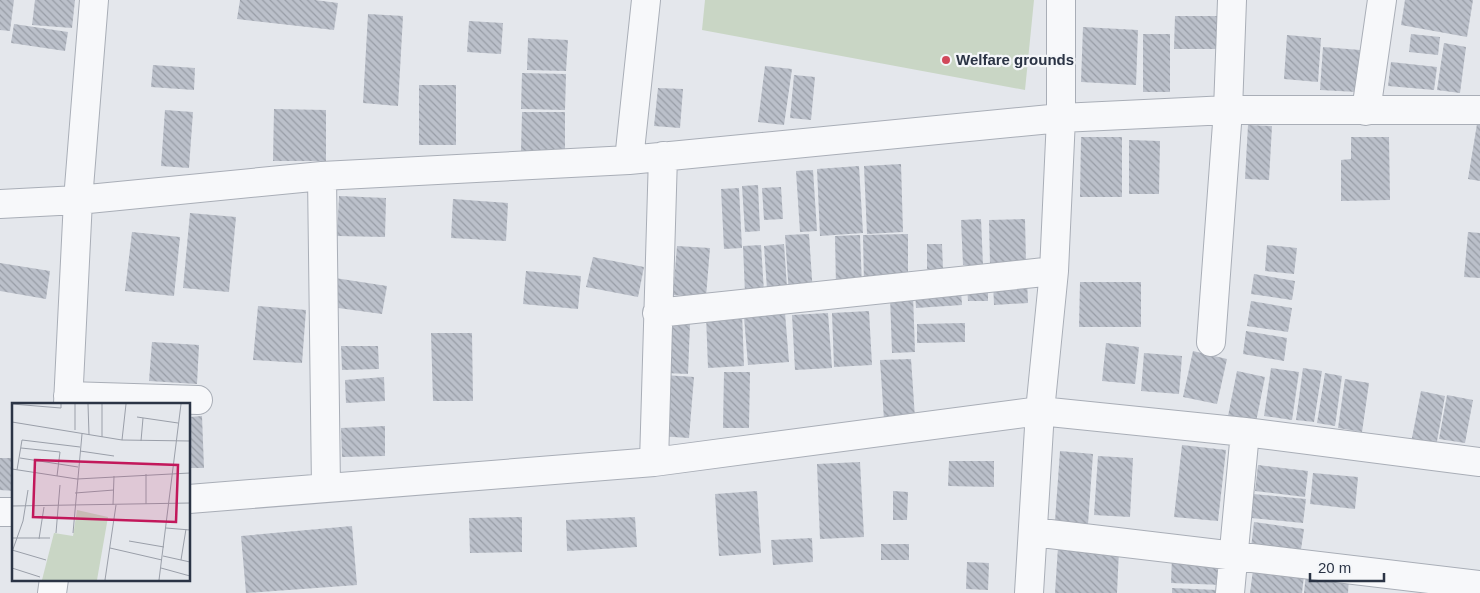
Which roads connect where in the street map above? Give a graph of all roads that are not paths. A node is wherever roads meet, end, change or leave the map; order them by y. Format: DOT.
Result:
graph roads {
  1 [pos="94,0"];
  2 [pos="646,0"];
  3 [pos="1061,0"];
  4 [pos="1232,0"];
  5 [pos="1382,0"];
  6 [pos="1228,110"];
  7 [pos="1480,110"];
  8 [pos="1366,112"];
  9 [pos="1061,118"];
  10 [pos="663,156"];
  11 [pos="629,160"];
  12 [pos="322,176"];
  13 [pos="78,200"];
  14 [pos="0,204"];
  15 [pos="1054,271"];
  16 [pos="658,314"];
  17 [pos="1211,342"];
  18 [pos="68,400"];
  19 [pos="198,400"];
  20 [pos="1040,411"];
  21 [pos="1245,432"];
  22 [pos="654,462"];
  23 [pos="1480,462"];
  24 [pos="326,488"];
  25 [pos="190,499"];
  26 [pos="1032,532"];
  27 [pos="1233,555"];
  28 [pos="54,580"];
  29 [pos="1480,585"];
  30 [pos="52,593"];
  31 [pos="1029,593"];
  32 [pos="1230,593"];
  1 -- 13 [label="street"];
  2 -- 11 [label="street"];
  3 -- 9 [label="street"];
  4 -- 6 [label="street"];
  5 -- 8 [label="street"];
  6 -- 8 [label="street"];
  6 -- 9 [label="street"];
  6 -- 17 [label="street"];
  7 -- 8 [label="street"];
  9 -- 10 [label="street"];
  9 -- 15 [label="street"];
  10 -- 11 [label="street"];
  10 -- 16 [label="street"];
  11 -- 12 [label="street"];
  12 -- 13 [label="street"];
  12 -- 24 [label="street"];
  13 -- 14 [label="street"];
  13 -- 18 [label="street"];
  15 -- 16 [label="street"];
  15 -- 20 [label="street"];
  16 -- 22 [label="street"];
  18 -- 19 [label="street"];
  20 -- 21 [label="street"];
  20 -- 22 [label="street"];
  20 -- 26 [label="street"];
  21 -- 23 [label="street"];
  21 -- 27 [label="street"];
  22 -- 24 [label="street"];
  24 -- 25 [label="street"];
  26 -- 27 [label="street"];
  26 -- 31 [label="street"];
  27 -- 29 [label="street"];
  27 -- 32 [label="street"];
  28 -- 30 [label="street"];
}
